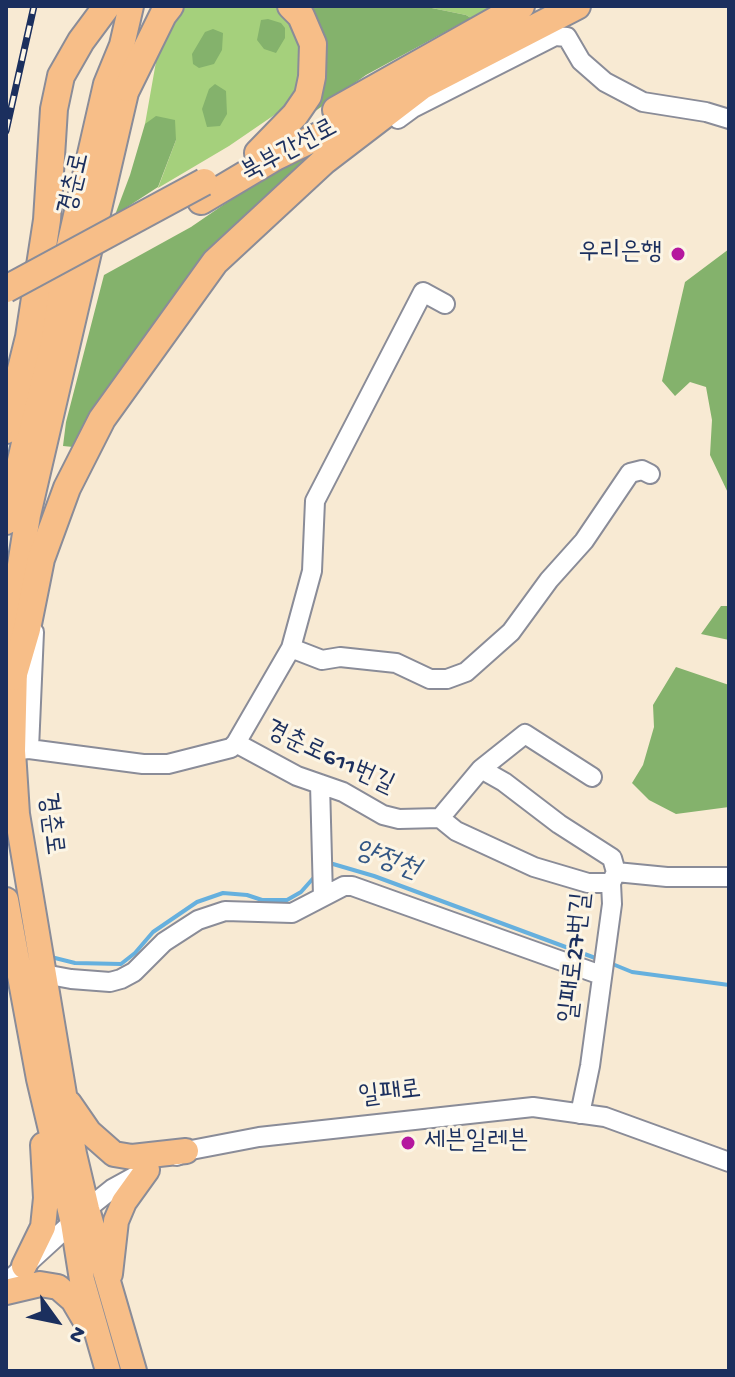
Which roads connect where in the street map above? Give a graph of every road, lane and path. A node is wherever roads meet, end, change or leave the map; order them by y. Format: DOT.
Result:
graph roads {
  1 [pos="107,6"];
  2 [pos="131,6"];
  3 [pos="170,6"];
  4 [pos="291,6"];
  5 [pos="521,6"];
  6 [pos="577,6"];
  7 [pos="122,45"];
  8 [pos="422,86"];
  9 [pos="127,88"];
  10 [pos="729,119"];
  11 [pos="258,153"];
  12 [pos="203,192"];
  13 [pos="6,289"];
  14 [pos="6,304"];
  15 [pos="445,304"];
  16 [pos="6,430"];
  17 [pos="650,474"];
  18 [pos="6,522"];
  19 [pos="291,648"];
  20 [pos="13,677"];
  21 [pos="236,743"];
  22 [pos="21,750"];
  23 [pos="481,769"];
  24 [pos="592,777"];
  25 [pos="320,784"];
  26 [pos="440,818"];
  27 [pos="729,877"];
  28 [pos="614,878"];
  29 [pos="323,894"];
  30 [pos="7,910"];
  31 [pos="43,970"];
  32 [pos="602,973"];
  33 [pos="39,1079"];
  34 [pos="64,1095"];
  35 [pos="580,1114"];
  36 [pos="186,1151"];
  37 [pos="729,1162"];
  38 [pos="147,1170"];
  39 [pos="80,1216"];
  40 [pos="24,1266"];
  41 [pos="6,1283"];
  42 [pos="108,1288"];
  43 [pos="6,1292"];
  44 [pos="99,1345"];
  45 [pos="108,1371"];
  46 [pos="134,1371"];
  1 -- 16 [label="highway"];
  2 -- 7 [label="main road, 경춘로"];
  3 -- 9 [label="highway"];
  4 -- 11 [label="highway"];
  5 -- 11 [label="highway, 북부간선로"];
  6 -- 8 [label="highway, 북부간선로"];
  7 -- 9 [label="main road, 경춘로"];
  7 -- 18 [label="main road, 경춘로"];
  8 -- 12 [label="highway, 북부간선로"];
  8 -- 20 [label="highway"];
  9 -- 20 [label="main road, 경춘로"];
  10 -- 22 [label="street"];
  11 -- 12 [label="highway, 북부간선로"];
  12 -- 13 [label="highway, 북부간선로, bridge"];
  12 -- 14 [label="highway, 북부간선로"];
  15 -- 19 [label="street"];
  17 -- 19 [label="street"];
  19 -- 21 [label="street"];
  20 -- 22 [label="main road, 경춘로"];
  21 -- 22 [label="street, 경춘로611번길"];
  21 -- 25 [label="street, 경춘로611번길"];
  22 -- 31 [label="main road, 경춘로"];
  23 -- 24 [label="street"];
  23 -- 26 [label="street"];
  23 -- 28 [label="street"];
  25 -- 26 [label="street, 경춘로611번길"];
  25 -- 29 [label="street"];
  26 -- 28 [label="street"];
  27 -- 28 [label="street, 일패로27번길"];
  28 -- 32 [label="street, 일패로27번길"];
  29 -- 31 [label="street"];
  29 -- 32 [label="street"];
  30 -- 33 [label="main road, 경춘로"];
  31 -- 34 [label="main road, 경춘로"];
  32 -- 35 [label="street, 일패로27번길"];
  33 -- 39 [label="main road, 경춘로"];
  33 -- 40 [label="main road"];
  34 -- 36 [label="main road"];
  34 -- 39 [label="main road, 경춘로"];
  35 -- 36 [label="street, 일패로"];
  35 -- 37 [label="street, 일패로"];
  36 -- 38 [label="street, 일패로"];
  38 -- 39 [label="street, 일패로"];
  38 -- 42 [label="main road"];
  39 -- 40 [label="street, 일패로"];
  39 -- 42 [label="main road, 경춘로"];
  39 -- 44 [label="main road, 경춘로"];
  40 -- 41 [label="street, 일패로"];
  42 -- 46 [label="main road, 경춘로"];
  43 -- 44 [label="main road"];
  44 -- 45 [label="main road, 경춘로"];
}
